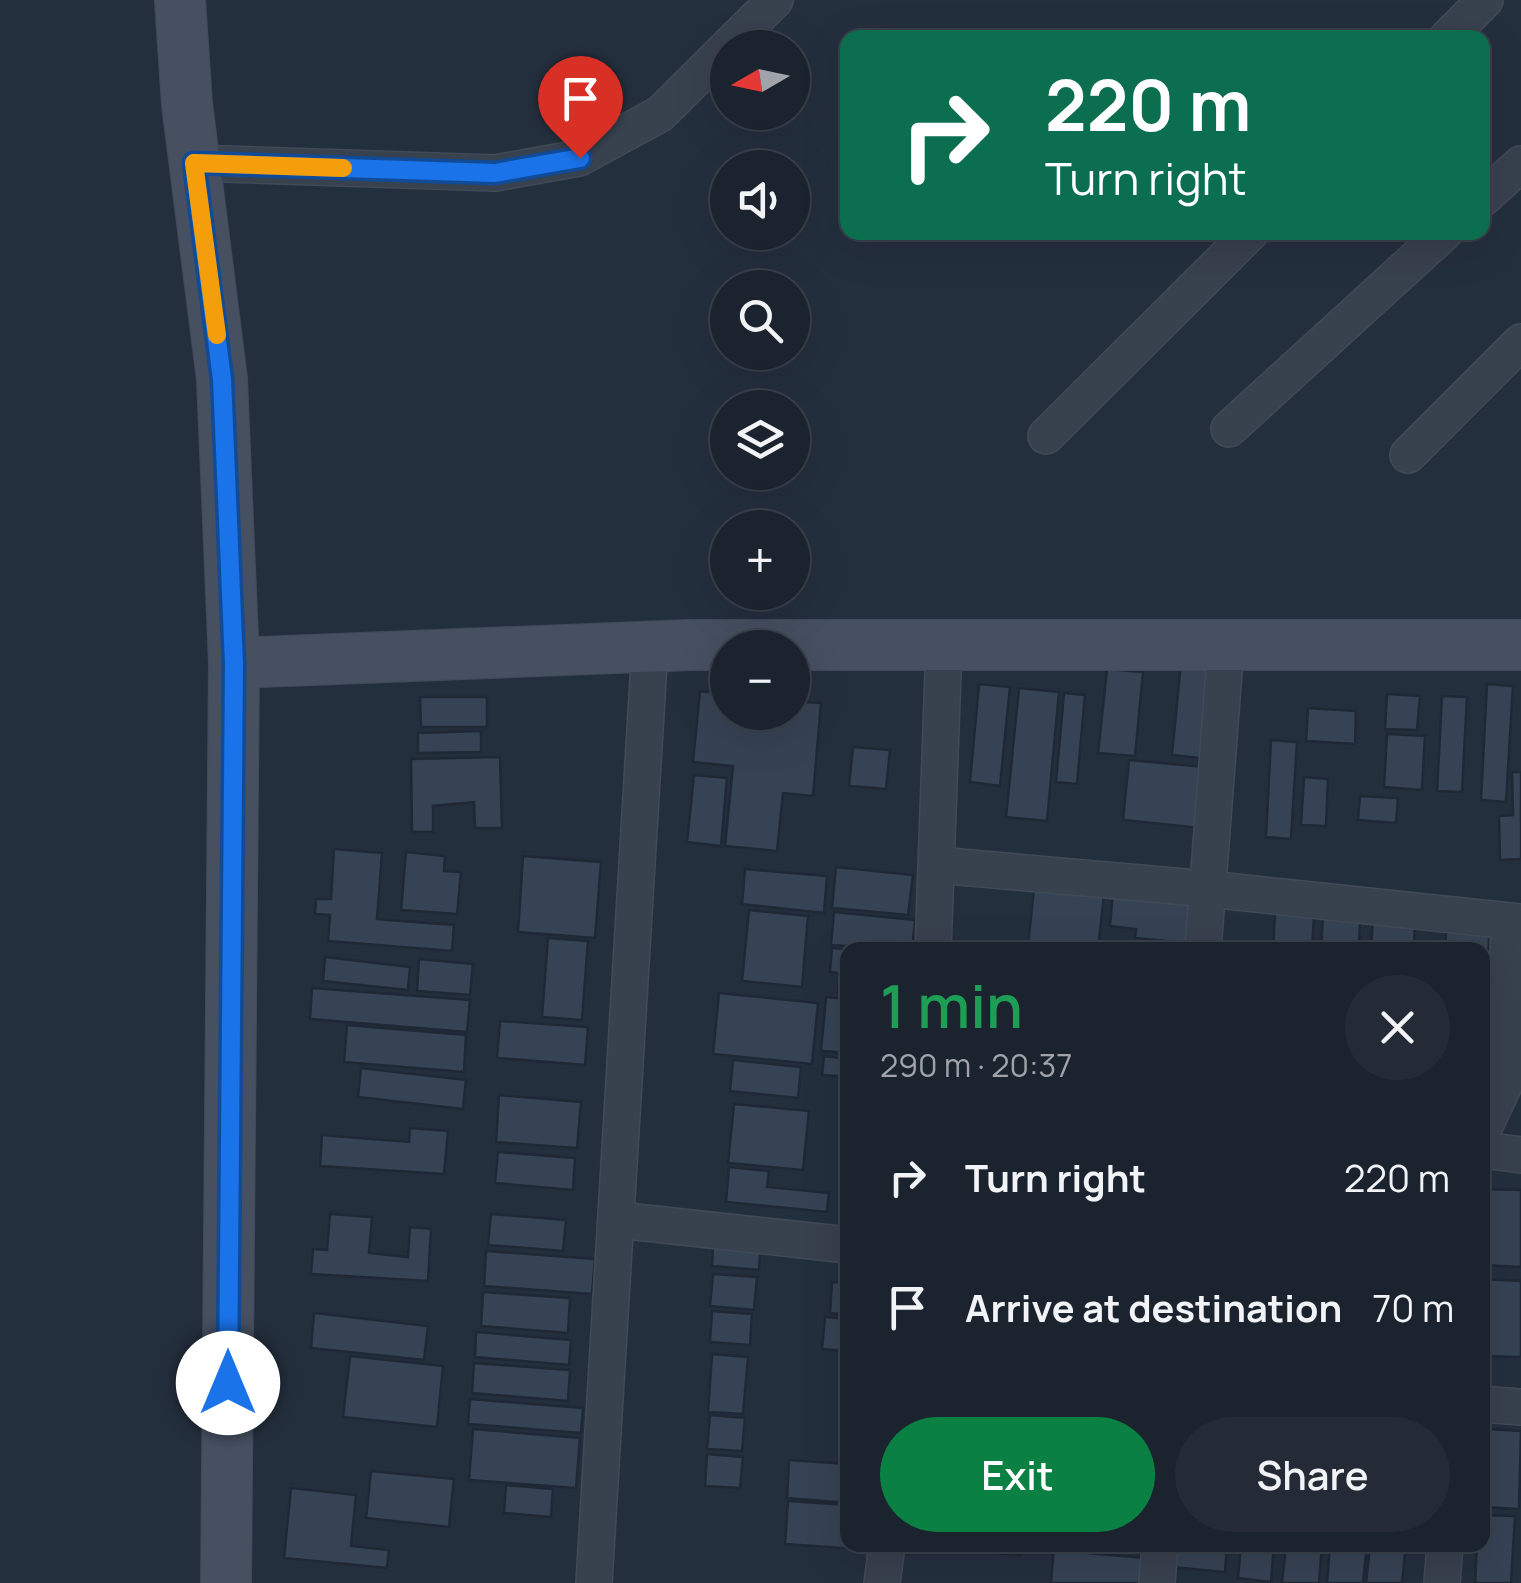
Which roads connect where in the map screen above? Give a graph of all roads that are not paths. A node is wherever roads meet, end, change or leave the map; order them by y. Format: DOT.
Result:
graph roads {
  1 [pos="180,0"];
  2 [pos="775,0"];
  3 [pos="1485,0"];
  4 [pos="1455,30"];
  5 [pos="194,163"];
  6 [pos="1521,164"];
  7 [pos="1490,192"];
  8 [pos="1243,240"];
  9 [pos="1436,240"];
  10 [pos="1521,342"];
  11 [pos="1229,429"];
  12 [pos="1046,436"];
  13 [pos="1408,455"];
  14 [pos="944,645"];
  15 [pos="1226,645"];
  16 [pos="1521,645"];
  17 [pos="650,646"];
  18 [pos="234,664"];
  19 [pos="936,865"];
  20 [pos="1208,889"];
  21 [pos="1515,921"];
  22 [pos="934,942"];
  23 [pos="1204,942"];
  24 [pos="1490,1115"];
  25 [pos="1490,1151"];
  26 [pos="1521,1154"];
  27 [pos="618,1220"];
  28 [pos="840,1244"];
  29 [pos="1490,1405"];
  30 [pos="1521,1407"];
  31 [pos="886,1552"];
  32 [pos="1159,1552"];
  33 [pos="1444,1552"];
  34 [pos="598,1582"];
  35 [pos="226,1583"];
  36 [pos="882,1583"];
  37 [pos="1157,1583"];
  38 [pos="1442,1583"];
  1 -- 5 [label="main road"];
  2 -- 5 [label="street"];
  3 -- 4 [label="street"];
  5 -- 18 [label="main road"];
  6 -- 7 [label="street"];
  8 -- 12 [label="street"];
  9 -- 11 [label="street"];
  10 -- 13 [label="street"];
  14 -- 15 [label="main road"];
  14 -- 17 [label="main road"];
  14 -- 19 [label="street"];
  15 -- 16 [label="main road"];
  15 -- 20 [label="street"];
  17 -- 18 [label="main road"];
  17 -- 27 [label="street"];
  18 -- 35 [label="main road"];
  19 -- 20 [label="street"];
  19 -- 22 [label="street"];
  20 -- 21 [label="street"];
  20 -- 23 [label="street"];
  21 -- 24 [label="street"];
  25 -- 26 [label="street"];
  27 -- 28 [label="street"];
  27 -- 34 [label="street"];
  29 -- 30 [label="street"];
  31 -- 36 [label="street"];
  32 -- 37 [label="street"];
  33 -- 38 [label="street"];
}
